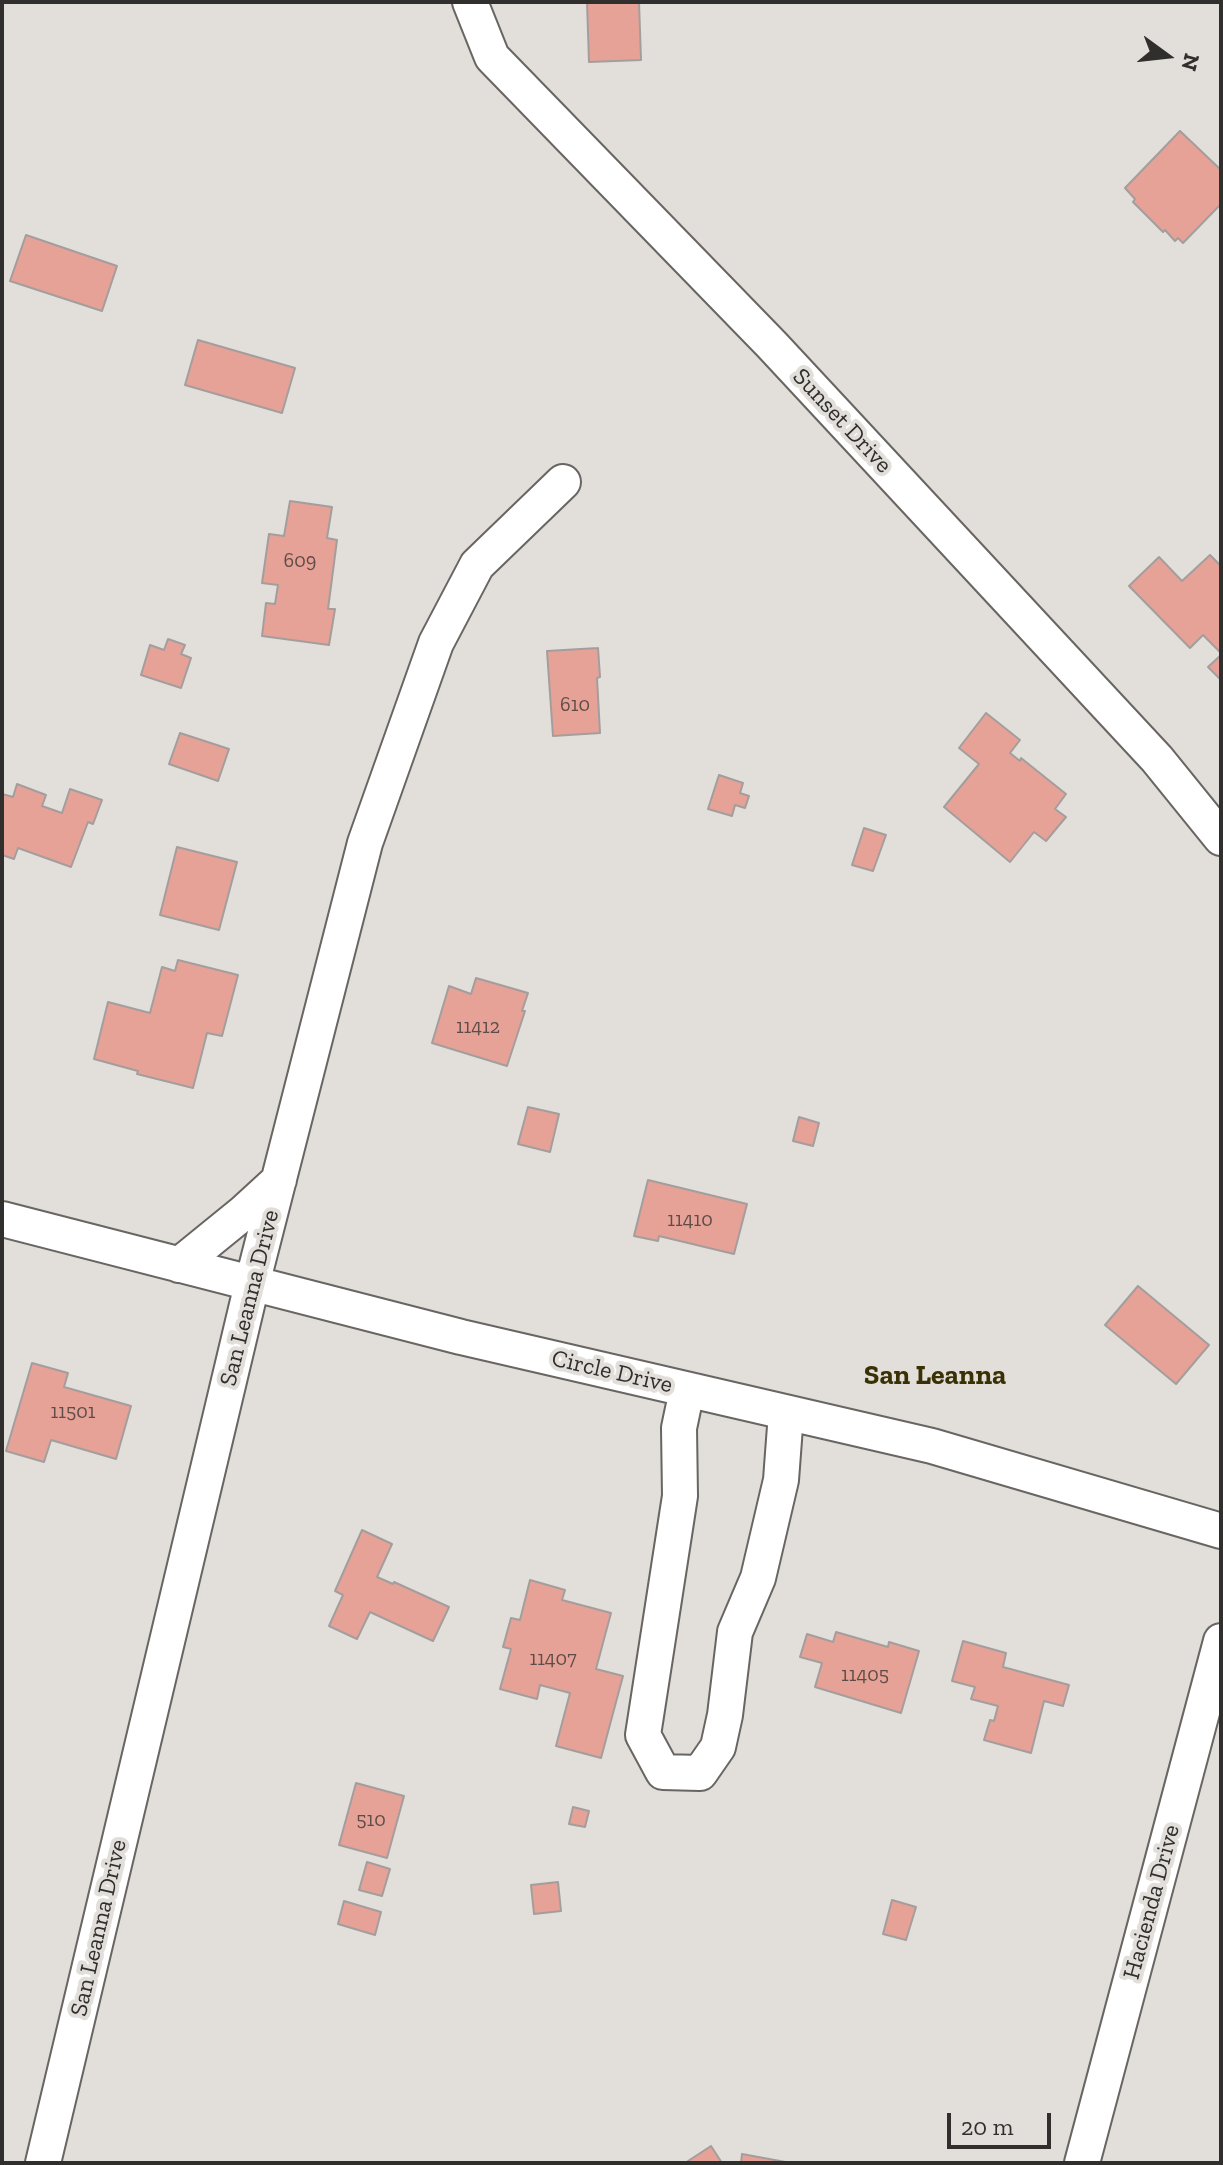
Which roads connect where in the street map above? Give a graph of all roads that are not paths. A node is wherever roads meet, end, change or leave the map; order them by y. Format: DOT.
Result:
graph roads {
  1 [pos="470,2"];
  2 [pos="563,482"];
  3 [pos="1221,838"];
  4 [pos="279,1180"];
  5 [pos="2,1219"];
  6 [pos="179,1265"];
  7 [pos="252,1284"];
  8 [pos="687,1390"];
  9 [pos="786,1413"];
  10 [pos="1221,1531"];
  11 [pos="1221,1641"];
  12 [pos="43,2163"];
  13 [pos="1082,2163"];
  1 -- 3 [label="street, Sunset Drive"];
  2 -- 4 [label="street, San Leanna Drive"];
  4 -- 6 [label="street"];
  4 -- 7 [label="street, San Leanna Drive"];
  5 -- 6 [label="street, Circle Drive"];
  6 -- 7 [label="street, Circle Drive"];
  7 -- 8 [label="street, Circle Drive"];
  7 -- 12 [label="street, San Leanna Drive"];
  8 -- 9 [label="street, Circle Drive"];
  8 -- 9 [label="street"];
  9 -- 10 [label="street, Circle Drive"];
  11 -- 13 [label="street, Hacienda Drive"];
}
